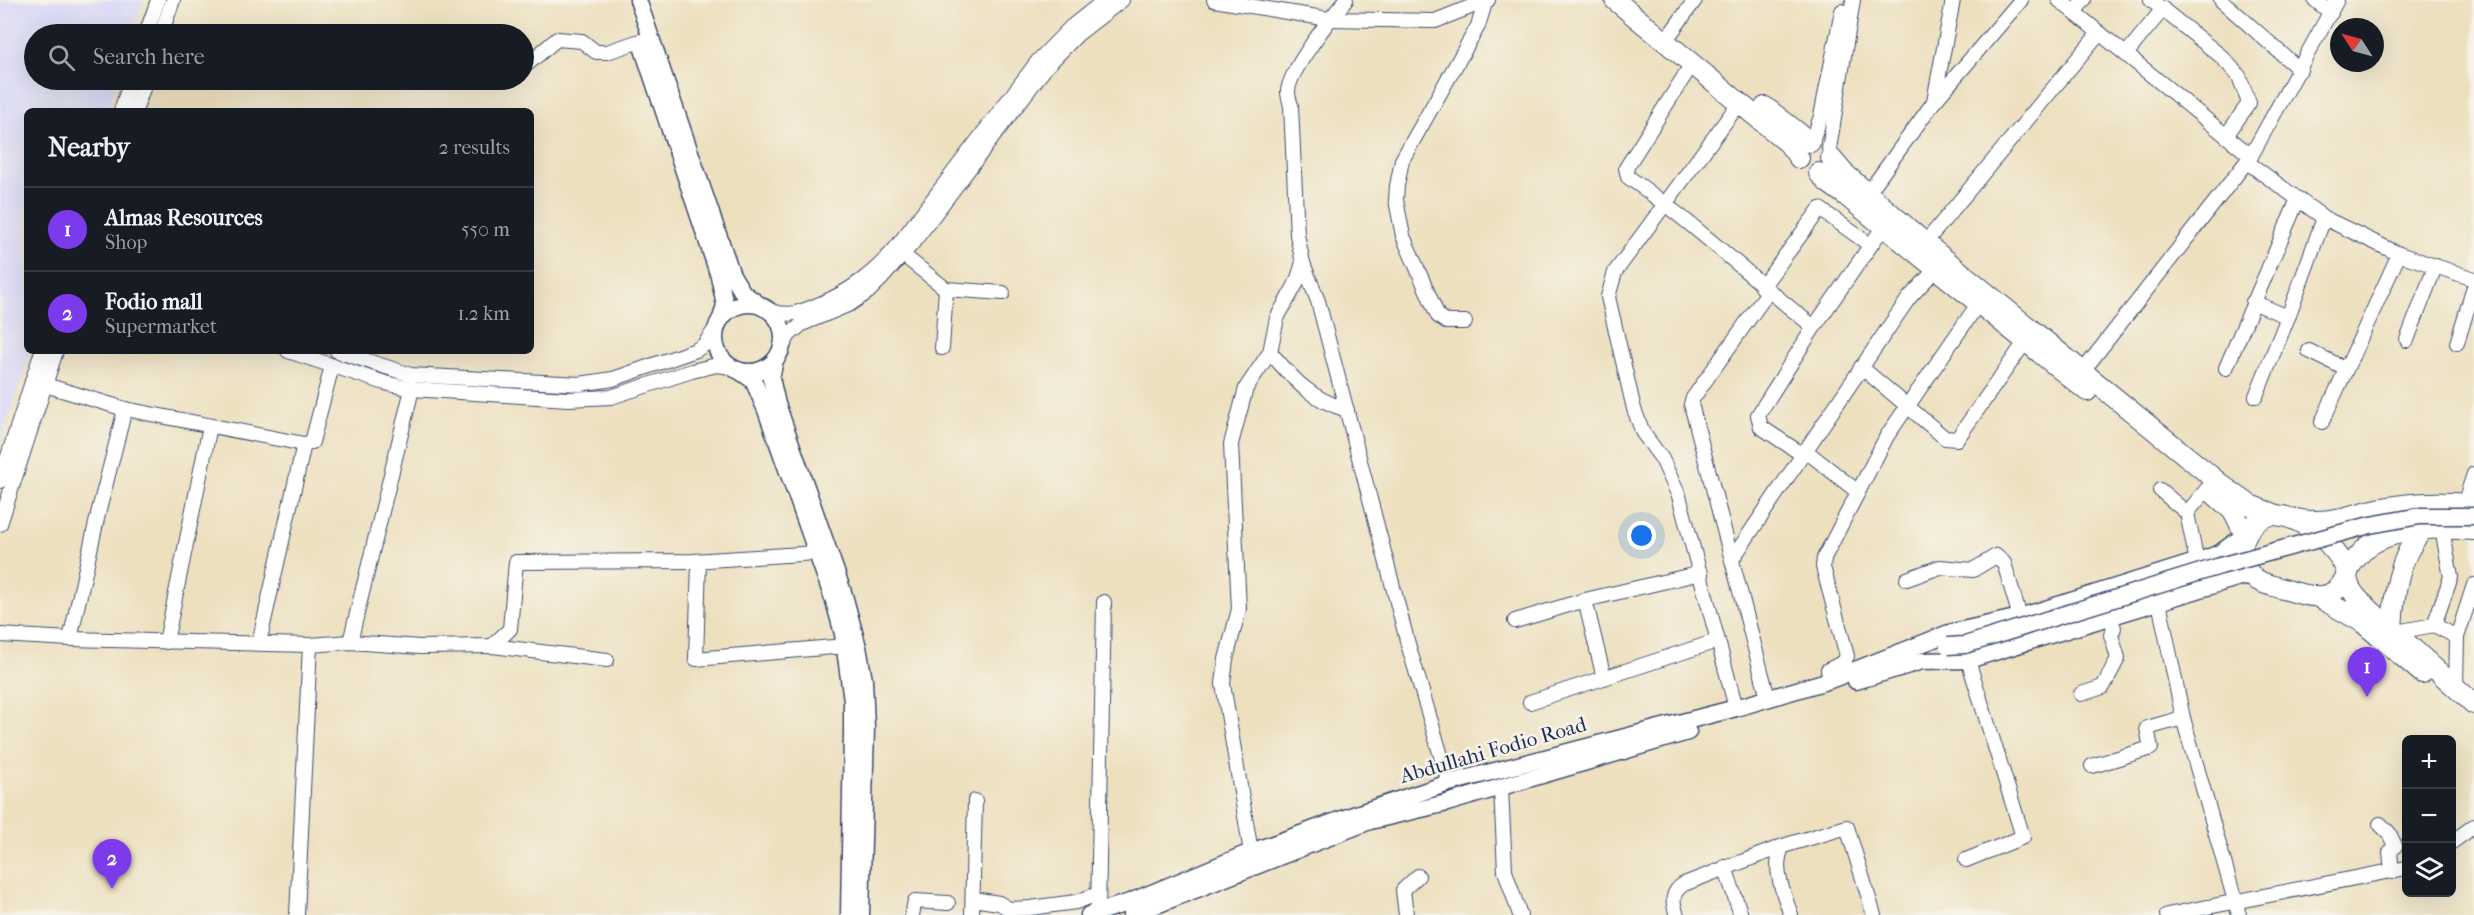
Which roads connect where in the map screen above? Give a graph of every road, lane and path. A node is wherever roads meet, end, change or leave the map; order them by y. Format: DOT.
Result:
graph roads {
  1 [pos="158,0"];
  2 [pos="173,0"];
  3 [pos="627,0"];
  4 [pos="638,0"];
  5 [pos="1105,0"];
  6 [pos="1122,0"];
  7 [pos="1214,0"];
  8 [pos="1346,0"];
  9 [pos="1615,0"];
  10 [pos="1631,0"];
  11 [pos="1695,0"];
  12 [pos="1844,0"];
  13 [pos="1853,0"];
  14 [pos="1953,0"];
  15 [pos="2021,0"];
  16 [pos="2059,0"];
  17 [pos="2084,0"];
  18 [pos="2151,0"];
  19 [pos="2221,0"];
  20 [pos="2315,0"];
  21 [pos="2337,0"];
  22 [pos="1487,1"];
  23 [pos="2163,9"];
  24 [pos="2074,12"];
  25 [pos="2331,13"];
  26 [pos="1329,19"];
  27 [pos="150,24"];
  28 [pos="165,24"];
  29 [pos="1671,33"];
  30 [pos="2099,33"];
  31 [pos="640,41"];
  32 [pos="2126,54"];
  33 [pos="534,59"];
  34 [pos="1692,64"];
  35 [pos="2300,70"];
  36 [pos="128,90"];
  37 [pos="142,90"];
  38 [pos="1740,102"];
  39 [pos="1933,103"];
  40 [pos="122,108"];
  41 [pos="136,108"];
  42 [pos="2226,136"];
  43 [pos="1816,150"];
  44 [pos="2249,159"];
  45 [pos="1868,193"];
  46 [pos="2298,199"];
  47 [pos="1665,203"];
  48 [pos="2324,218"];
  49 [pos="1884,226"];
  50 [pos="1925,243"];
  51 [pos="1870,244"];
  52 [pos="2399,254"];
  53 [pos="903,255"];
  54 [pos="1303,263"];
  55 [pos="2435,267"];
  56 [pos="1936,269"];
  57 [pos="2474,279"];
  58 [pos="2474,287"];
  59 [pos="946,289"];
  60 [pos="1765,289"];
  61 [pos="1003,293"];
  62 [pos="2253,302"];
  63 [pos="1978,304"];
  64 [pos="768,309"];
  65 [pos="2288,317"];
  66 [pos="720,322"];
  67 [pos="1465,322"];
  68 [pos="1814,327"];
  69 [pos="2407,340"];
  70 [pos="2025,342"];
  71 [pos="2457,343"];
  72 [pos="942,348"];
  73 [pos="2309,351"];
  74 [pos="1270,352"];
  75 [pos="778,353"];
  76 [pos="42,354"];
  77 [pos="54,354"];
  78 [pos="297,354"];
  79 [pos="346,354"];
  80 [pos="332,366"];
  81 [pos="1861,367"];
  82 [pos="735,368"];
  83 [pos="2226,368"];
  84 [pos="2346,369"];
  85 [pos="2083,371"];
  86 [pos="39,383"];
  87 [pos="412,388"];
  88 [pos="2256,396"];
  89 [pos="1908,405"];
  90 [pos="125,409"];
  91 [pos="1347,410"];
  92 [pos="2322,422"];
  93 [pos="210,426"];
  94 [pos="304,444"];
  95 [pos="1804,453"];
  96 [pos="2474,474"];
  97 [pos="0,481"];
  98 [pos="2207,489"];
  99 [pos="2160,490"];
  100 [pos="1858,492"];
  101 [pos="2471,508"];
  102 [pos="2187,513"];
  103 [pos="2281,515"];
  104 [pos="0,524"];
  105 [pos="2432,530"];
  106 [pos="2474,530"];
  107 [pos="2245,535"];
  108 [pos="816,553"];
  109 [pos="1733,558"];
  110 [pos="699,561"];
  111 [pos="2197,562"];
  112 [pos="1701,573"];
  113 [pos="2347,573"];
  114 [pos="2451,577"];
  115 [pos="2254,578"];
  116 [pos="1907,579"];
  117 [pos="2474,584"];
  118 [pos="2318,597"];
  119 [pos="1585,600"];
  120 [pos="1104,602"];
  121 [pos="2159,602"];
  122 [pos="2110,616"];
  123 [pos="2020,617"];
  124 [pos="1515,621"];
  125 [pos="2434,625"];
  126 [pos="2394,630"];
  127 [pos="0,635"];
  128 [pos="2457,637"];
  129 [pos="70,639"];
  130 [pos="1717,641"];
  131 [pos="166,642"];
  132 [pos="350,642"];
  133 [pos="260,643"];
  134 [pos="310,645"];
  135 [pos="492,646"];
  136 [pos="845,646"];
  137 [pos="1919,654"];
  138 [pos="607,660"];
  139 [pos="1968,660"];
  140 [pos="1604,678"];
  141 [pos="1830,680"];
  142 [pos="2456,687"];
  143 [pos="2081,694"];
  144 [pos="1768,698"];
  145 [pos="1530,702"];
  146 [pos="2474,704"];
  147 [pos="1736,708"];
  148 [pos="2183,718"];
  149 [pos="2474,720"];
  150 [pos="2092,766"];
  151 [pos="1449,783"];
  152 [pos="1501,788"];
  153 [pos="975,801"];
  154 [pos="2380,824"];
  155 [pos="2474,826"];
  156 [pos="2456,839"];
  157 [pos="1783,846"];
  158 [pos="1251,852"];
  159 [pos="1966,860"];
  160 [pos="1725,867"];
  161 [pos="2402,869"];
  162 [pos="2392,872"];
  163 [pos="1418,876"];
  164 [pos="1098,894"];
  165 [pos="973,899"];
  166 [pos="948,903"];
  167 [pos="2238,909"];
  168 [pos="1094,913"];
  169 [pos="297,915"];
  170 [pos="849,915"];
  171 [pos="861,915"];
  172 [pos="912,915"];
  173 [pos="972,915"];
  174 [pos="1131,915"];
  175 [pos="1406,915"];
  176 [pos="1520,915"];
  177 [pos="1677,915"];
  178 [pos="1741,915"];
  179 [pos="1791,915"];
  180 [pos="1874,915"];
  181 [pos="2167,915"];
  1 -- 27 [label="street"];
  2 -- 28 [label="street"];
  3 -- 31 [label="main road"];
  4 -- 64 [label="main road"];
  5 -- 64 [label="street"];
  6 -- 53 [label="street"];
  7 -- 26 [label="street"];
  8 -- 26 [label="street"];
  9 -- 34 [label="highway"];
  10 -- 29 [label="highway"];
  11 -- 29 [label="street"];
  12 -- 43 [label="street"];
  13 -- 43 [label="street"];
  14 -- 39 [label="street"];
  15 -- 39 [label="street"];
  16 -- 24 [label="street"];
  17 -- 24 [label="street"];
  18 -- 23 [label="street"];
  19 -- 35 [label="street"];
  20 -- 25 [label="street"];
  21 -- 25 [label="street"];
  22 -- 26 [label="street"];
  22 -- 67 [label="street"];
  23 -- 32 [label="street"];
  23 -- 42 [label="street"];
  24 -- 30 [label="street"];
  25 -- 35 [label="street"];
  26 -- 54 [label="street"];
  29 -- 43 [label="highway"];
  30 -- 32 [label="street"];
  30 -- 50 [label="street"];
  31 -- 33 [label="street"];
  31 -- 66 [label="main road"];
  32 -- 42 [label="street"];
  34 -- 38 [label="highway"];
  34 -- 47 [label="street"];
  35 -- 44 [label="street"];
  36 -- 40 [label="street"];
  37 -- 41 [label="street"];
  38 -- 43 [label="highway"];
  38 -- 47 [label="street"];
  39 -- 45 [label="street"];
  42 -- 44 [label="street"];
  43 -- 45 [label="highway"];
  43 -- 49 [label="highway"];
  44 -- 46 [label="street"];
  44 -- 85 [label="street"];
  45 -- 50 [label="highway"];
  46 -- 48 [label="street"];
  46 -- 62 [label="street"];
  47 -- 60 [label="street"];
  47 -- 112 [label="street"];
  48 -- 52 [label="street"];
  48 -- 65 [label="street"];
  49 -- 51 [label="street"];
  49 -- 56 [label="highway"];
  50 -- 85 [label="highway"];
  51 -- 60 [label="street"];
  51 -- 68 [label="street"];
  52 -- 55 [label="street"];
  52 -- 84 [label="street"];
  53 -- 59 [label="street"];
  53 -- 75 [label="street"];
  54 -- 74 [label="street"];
  54 -- 91 [label="street"];
  55 -- 57 [label="street"];
  55 -- 69 [label="street"];
  56 -- 63 [label="highway"];
  56 -- 81 [label="street"];
  58 -- 71 [label="street"];
  59 -- 61 [label="street"];
  59 -- 72 [label="street"];
  60 -- 68 [label="street"];
  60 -- 109 [label="street"];
  62 -- 65 [label="street"];
  62 -- 83 [label="street"];
  63 -- 70 [label="highway"];
  63 -- 89 [label="street"];
  64 -- 66 [label="main road"];
  64 -- 75 [label="main road"];
  65 -- 88 [label="street"];
  66 -- 79 [label="street"];
  66 -- 82 [label="main road"];
  68 -- 95 [label="street"];
  70 -- 89 [label="street"];
  70 -- 98 [label="highway"];
  73 -- 84 [label="street"];
  74 -- 91 [label="street"];
  74 -- 158 [label="street"];
  75 -- 82 [label="main road"];
  75 -- 171 [label="main road"];
  76 -- 86 [label="street"];
  77 -- 86 [label="street"];
  78 -- 80 [label="street"];
  80 -- 87 [label="street"];
  80 -- 94 [label="street"];
  81 -- 89 [label="street"];
  81 -- 95 [label="street"];
  82 -- 87 [label="street"];
  82 -- 108 [label="main road"];
  84 -- 92 [label="street"];
  85 -- 103 [label="highway"];
  86 -- 90 [label="street"];
  86 -- 97 [label="street"];
  86 -- 104 [label="street"];
  87 -- 132 [label="street"];
  89 -- 100 [label="street"];
  90 -- 93 [label="street"];
  90 -- 129 [label="street"];
  91 -- 151 [label="street"];
  93 -- 94 [label="street"];
  93 -- 131 [label="street"];
  94 -- 133 [label="street"];
  95 -- 100 [label="street"];
  95 -- 109 [label="street"];
  96 -- 101 [label="street"];
  98 -- 102 [label="street"];
  98 -- 107 [label="highway"];
  99 -- 102 [label="street"];
  100 -- 141 [label="street"];
  101 -- 103 [label="highway"];
  101 -- 137 [label="main road, bridge"];
  102 -- 111 [label="street"];
  103 -- 107 [label="highway"];
  103 -- 113 [label="highway"];
  105 -- 106 [label="highway"];
  105 -- 113 [label="highway"];
  105 -- 114 [label="street"];
  105 -- 126 [label="highway"];
  107 -- 111 [label="main road"];
  107 -- 115 [label="highway"];
  108 -- 110 [label="street"];
  108 -- 136 [label="main road"];
  109 -- 144 [label="street"];
  110 -- 135 [label="street"];
  110 -- 136 [label="street"];
  111 -- 123 [label="main road"];
  112 -- 119 [label="street"];
  112 -- 130 [label="street"];
  113 -- 118 [label="highway"];
  113 -- 126 [label="highway"];
  114 -- 117 [label="street"];
  114 -- 125 [label="street"];
  115 -- 118 [label="highway"];
  115 -- 121 [label="main road"];
  116 -- 123 [label="street"];
  117 -- 128 [label="street"];
  118 -- 149 [label="highway"];
  119 -- 124 [label="street"];
  119 -- 140 [label="street"];
  120 -- 164 [label="street"];
  121 -- 122 [label="main road"];
  121 -- 148 [label="street"];
  122 -- 139 [label="main road"];
  122 -- 143 [label="street"];
  123 -- 137 [label="main road"];
  125 -- 126 [label="street"];
  125 -- 128 [label="street"];
  126 -- 142 [label="highway"];
  127 -- 129 [label="street"];
  128 -- 142 [label="street"];
  129 -- 131 [label="street"];
  130 -- 140 [label="street"];
  130 -- 147 [label="street"];
  131 -- 133 [label="street"];
  132 -- 134 [label="street"];
  132 -- 135 [label="street"];
  133 -- 134 [label="street"];
  134 -- 169 [label="street"];
  135 -- 138 [label="street"];
  136 -- 170 [label="main road"];
  137 -- 139 [label="main road"];
  137 -- 141 [label="main road, Abdullahi Fodio Road"];
  137 -- 152 [label="main road, Abdullahi Fodio Road"];
  139 -- 159 [label="street"];
  140 -- 145 [label="street"];
  141 -- 144 [label="main road, Abdullahi Fodio Road"];
  142 -- 146 [label="highway"];
  144 -- 147 [label="main road, Abdullahi Fodio Road"];
  147 -- 151 [label="main road, Abdullahi Fodio Road"];
  148 -- 150 [label="street"];
  148 -- 167 [label="street"];
  151 -- 158 [label="main road, Abdullahi Fodio Road"];
  152 -- 174 [label="main road, Abdullahi Fodio Road"];
  152 -- 176 [label="street"];
  153 -- 165 [label="street"];
  154 -- 162 [label="street"];
  155 -- 156 [label="street"];
  157 -- 160 [label="street"];
  157 -- 179 [label="street"];
  157 -- 180 [label="street"];
  158 -- 168 [label="main road, Abdullahi Fodio Road"];
  160 -- 177 [label="street"];
  160 -- 178 [label="street"];
  161 -- 162 [label="street"];
  162 -- 167 [label="street"];
  163 -- 175 [label="street"];
  164 -- 165 [label="street"];
  164 -- 168 [label="street"];
  165 -- 173 [label="street"];
  166 -- 172 [label="street"];
  167 -- 181 [label="street"];
}
